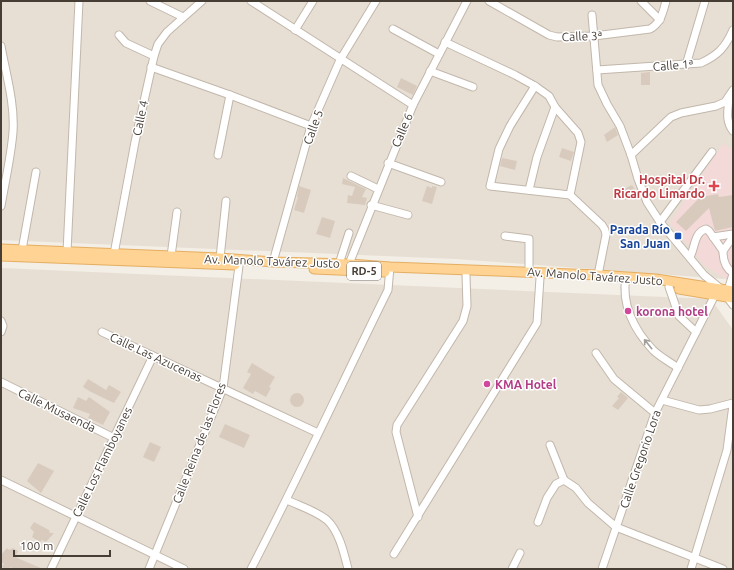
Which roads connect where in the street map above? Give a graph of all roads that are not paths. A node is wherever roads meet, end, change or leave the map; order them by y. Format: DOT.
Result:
graph roads {
  1 [pos="150,1"];
  2 [pos="202,1"];
  3 [pos="251,1"];
  4 [pos="313,1"];
  5 [pos="376,1"];
  6 [pos="467,1"];
  7 [pos="489,1"];
  8 [pos="641,1"];
  9 [pos="666,1"];
  10 [pos="705,1"];
  11 [pos="78,2"];
  12 [pos="592,15"];
  13 [pos="183,17"];
  14 [pos="660,20"];
  15 [pos="393,29"];
  16 [pos="295,30"];
  17 [pos="733,30"];
  18 [pos="119,35"];
  19 [pos="594,36"];
  20 [pos="445,42"];
  21 [pos="1,46"];
  22 [pos="439,54"];
  23 [pos="154,56"];
  24 [pos="340,60"];
  25 [pos="686,65"];
  26 [pos="151,67"];
  27 [pos="597,70"];
  28 [pos="430,71"];
  29 [pos="4,74"];
  30 [pos="535,86"];
  31 [pos="473,88"];
  32 [pos="733,90"];
  33 [pos="230,95"];
  34 [pos="729,98"];
  35 [pos="412,105"];
  36 [pos="555,107"];
  37 [pos="311,126"];
  38 [pos="733,131"];
  39 [pos="712,152"];
  40 [pos="218,154"];
  41 [pos="631,155"];
  42 [pos="388,163"];
  43 [pos="36,172"];
  44 [pos="351,176"];
  45 [pos="442,182"];
  46 [pos="378,189"];
  47 [pos="530,190"];
  48 [pos="570,195"];
  49 [pos="226,201"];
  50 [pos="371,205"];
  51 [pos="1,206"];
  52 [pos="177,212"];
  53 [pos="408,215"];
  54 [pos="660,222"];
  55 [pos="349,233"];
  56 [pos="733,234"];
  57 [pos="505,236"];
  58 [pos="713,237"];
  59 [pos="733,237"];
  60 [pos="1,249"];
  61 [pos="22,250"];
  62 [pos="723,251"];
  63 [pos="67,252"];
  64 [pos="114,254"];
  65 [pos="1,256"];
  66 [pos="171,256"];
  67 [pos="690,257"];
  68 [pos="220,258"];
  69 [pos="273,262"];
  70 [pos="339,264"];
  71 [pos="348,264"];
  72 [pos="239,266"];
  73 [pos="390,270"];
  74 [pos="529,272"];
  75 [pos="598,274"];
  76 [pos="733,274"];
  77 [pos="466,275"];
  78 [pos="540,278"];
  79 [pos="625,279"];
  80 [pos="669,287"];
  81 [pos="725,293"];
  82 [pos="733,305"];
  83 [pos="1,322"];
  84 [pos="1,332"];
  85 [pos="102,332"];
  86 [pos="696,332"];
  87 [pos="596,353"];
  88 [pos="153,356"];
  89 [pos="678,368"];
  90 [pos="1,382"];
  91 [pos="222,388"];
  92 [pos="662,400"];
  93 [pos="733,404"];
  94 [pos="655,413"];
  95 [pos="318,433"];
  96 [pos="114,438"];
  97 [pos="550,445"];
  98 [pos="730,451"];
  99 [pos="1,480"];
  100 [pos="564,480"];
  101 [pos="287,500"];
  102 [pos="76,516"];
  103 [pos="418,517"];
  104 [pos="538,522"];
  105 [pos="616,526"];
  106 [pos="520,553"];
  107 [pos="394,554"];
  108 [pos="156,555"];
  109 [pos="694,557"];
  110 [pos="51,569"];
  111 [pos="149,569"];
  112 [pos="184,569"];
  113 [pos="251,569"];
  114 [pos="348,569"];
  115 [pos="512,569"];
  116 [pos="602,569"];
  117 [pos="691,569"];
  118 [pos="723,569"];
  1 -- 13 [label="street"];
  2 -- 13 [label="street, Calle 4"];
  3 -- 16 [label="street"];
  4 -- 16 [label="street"];
  5 -- 24 [label="street, Calle 5"];
  6 -- 20 [label="street, Calle 6"];
  7 -- 19 [label="street, Calle 3ª"];
  8 -- 14 [label="street"];
  9 -- 14 [label="street"];
  10 -- 25 [label="street"];
  11 -- 63 [label="street"];
  12 -- 19 [label="street"];
  13 -- 23 [label="street, Calle 4"];
  14 -- 19 [label="street, Calle 3ª"];
  15 -- 22 [label="street"];
  16 -- 24 [label="street"];
  17 -- 25 [label="street, Calle 1ª"];
  18 -- 23 [label="street"];
  19 -- 27 [label="street"];
  20 -- 22 [label="street, Calle 6"];
  20 -- 30 [label="street"];
  21 -- 29 [label="street"];
  22 -- 28 [label="street, Calle 6"];
  23 -- 26 [label="street, Calle 4"];
  24 -- 35 [label="street"];
  24 -- 37 [label="street, Calle 5"];
  25 -- 27 [label="street, Calle 1ª"];
  26 -- 33 [label="street"];
  26 -- 64 [label="street, Calle 4"];
  27 -- 41 [label="street"];
  28 -- 31 [label="street"];
  28 -- 35 [label="street, Calle 6"];
  29 -- 51 [label="street"];
  30 -- 36 [label="street"];
  30 -- 47 [label="street"];
  32 -- 34 [label="street"];
  33 -- 37 [label="street"];
  33 -- 40 [label="street"];
  34 -- 38 [label="street"];
  34 -- 41 [label="street"];
  35 -- 42 [label="street, Calle 6"];
  36 -- 47 [label="street"];
  36 -- 48 [label="street"];
  37 -- 69 [label="street, Calle 5"];
  39 -- 54 [label="street"];
  41 -- 54 [label="street"];
  42 -- 45 [label="street"];
  42 -- 46 [label="street, Calle 6"];
  43 -- 61 [label="street"];
  44 -- 46 [label="street"];
  46 -- 50 [label="street, Calle 6"];
  47 -- 48 [label="street"];
  48 -- 75 [label="street"];
  49 -- 68 [label="street"];
  50 -- 53 [label="street"];
  50 -- 71 [label="street, Calle 6"];
  52 -- 66 [label="street"];
  54 -- 67 [label="street"];
  55 -- 70 [label="street"];
  56 -- 58 [label="street"];
  57 -- 74 [label="street"];
  58 -- 62 [label="street"];
  58 -- 67 [label="street"];
  59 -- 62 [label="street"];
  60 -- 61 [label="main road, Av. Manolo Tavárez Justo / RD-5"];
  61 -- 63 [label="main road, Av. Manolo Tavárez Justo / RD-5"];
  62 -- 76 [label="street"];
  63 -- 64 [label="main road, Av. Manolo Tavárez Justo / RD-5"];
  64 -- 66 [label="main road, Av. Manolo Tavárez Justo / RD-5"];
  65 -- 72 [label="main road, Av. Manolo Tavárez Justo / RD-5"];
  66 -- 68 [label="main road, Av. Manolo Tavárez Justo / RD-5"];
  67 -- 81 [label="street"];
  68 -- 69 [label="main road, Av. Manolo Tavárez Justo / RD-5"];
  69 -- 70 [label="main road, Av. Manolo Tavárez Justo / RD-5"];
  70 -- 71 [label="main road, Av. Manolo Tavárez Justo / RD-5"];
  71 -- 73 [label="main road, Av. Manolo Tavárez Justo / RD-5"];
  72 -- 73 [label="main road, Av. Manolo Tavárez Justo / RD-5"];
  72 -- 91 [label="street, Calle Reina de las Flores"];
  73 -- 74 [label="main road, Av. Manolo Tavárez Justo / RD-5"];
  73 -- 77 [label="main road, Av. Manolo Tavárez Justo / RD-5"];
  73 -- 95 [label="street"];
  74 -- 75 [label="main road, Av. Manolo Tavárez Justo / RD-5"];
  75 -- 79 [label="main road, Av. Manolo Tavárez Justo / RD-5"];
  76 -- 81 [label="street, Calle Gregorio Lora"];
  77 -- 78 [label="main road, Av. Manolo Tavárez Justo / RD-5"];
  77 -- 103 [label="street"];
  78 -- 79 [label="main road, Av. Manolo Tavárez Justo / RD-5"];
  78 -- 103 [label="street"];
  79 -- 80 [label="main road, Av. Manolo Tavárez Justo / RD-5"];
  79 -- 81 [label="main road, Av. Manolo Tavárez Justo / RD-5"];
  89 -- 79 [label="street, one-way"];
  80 -- 81 [label="main road, Av. Manolo Tavárez Justo / RD-5"];
  80 -- 86 [label="street"];
  81 -- 82 [label="street"];
  81 -- 86 [label="street, Calle Gregorio Lora"];
  83 -- 84 [label="street"];
  85 -- 88 [label="street, Calle Las Azucenas"];
  86 -- 89 [label="street, Calle Gregorio Lora"];
  87 -- 94 [label="street"];
  88 -- 91 [label="street, Calle Las Azucenas"];
  88 -- 96 [label="street, Calle Los Flamboyanes"];
  89 -- 92 [label="street, Calle Gregorio Lora"];
  90 -- 96 [label="street, Calle Musaenda"];
  91 -- 95 [label="street, Calle Las Azucenas"];
  91 -- 108 [label="street, Calle Reina de las Flores"];
  92 -- 93 [label="street"];
  92 -- 94 [label="street, Calle Gregorio Lora"];
  93 -- 98 [label="street"];
  94 -- 105 [label="street, Calle Gregorio Lora"];
  95 -- 101 [label="street"];
  96 -- 102 [label="street, Calle Los Flamboyanes"];
  97 -- 100 [label="street"];
  98 -- 109 [label="street"];
  99 -- 102 [label="street"];
  100 -- 104 [label="street"];
  100 -- 105 [label="street"];
  101 -- 113 [label="street"];
  101 -- 114 [label="street"];
  102 -- 108 [label="street"];
  102 -- 110 [label="street, Calle Los Flamboyanes"];
  103 -- 107 [label="street"];
  105 -- 109 [label="street"];
  105 -- 116 [label="street, Calle Gregorio Lora"];
  106 -- 115 [label="street"];
  108 -- 111 [label="street, Calle Reina de las Flores"];
  108 -- 112 [label="street"];
  109 -- 117 [label="street"];
  109 -- 118 [label="street"];
}
